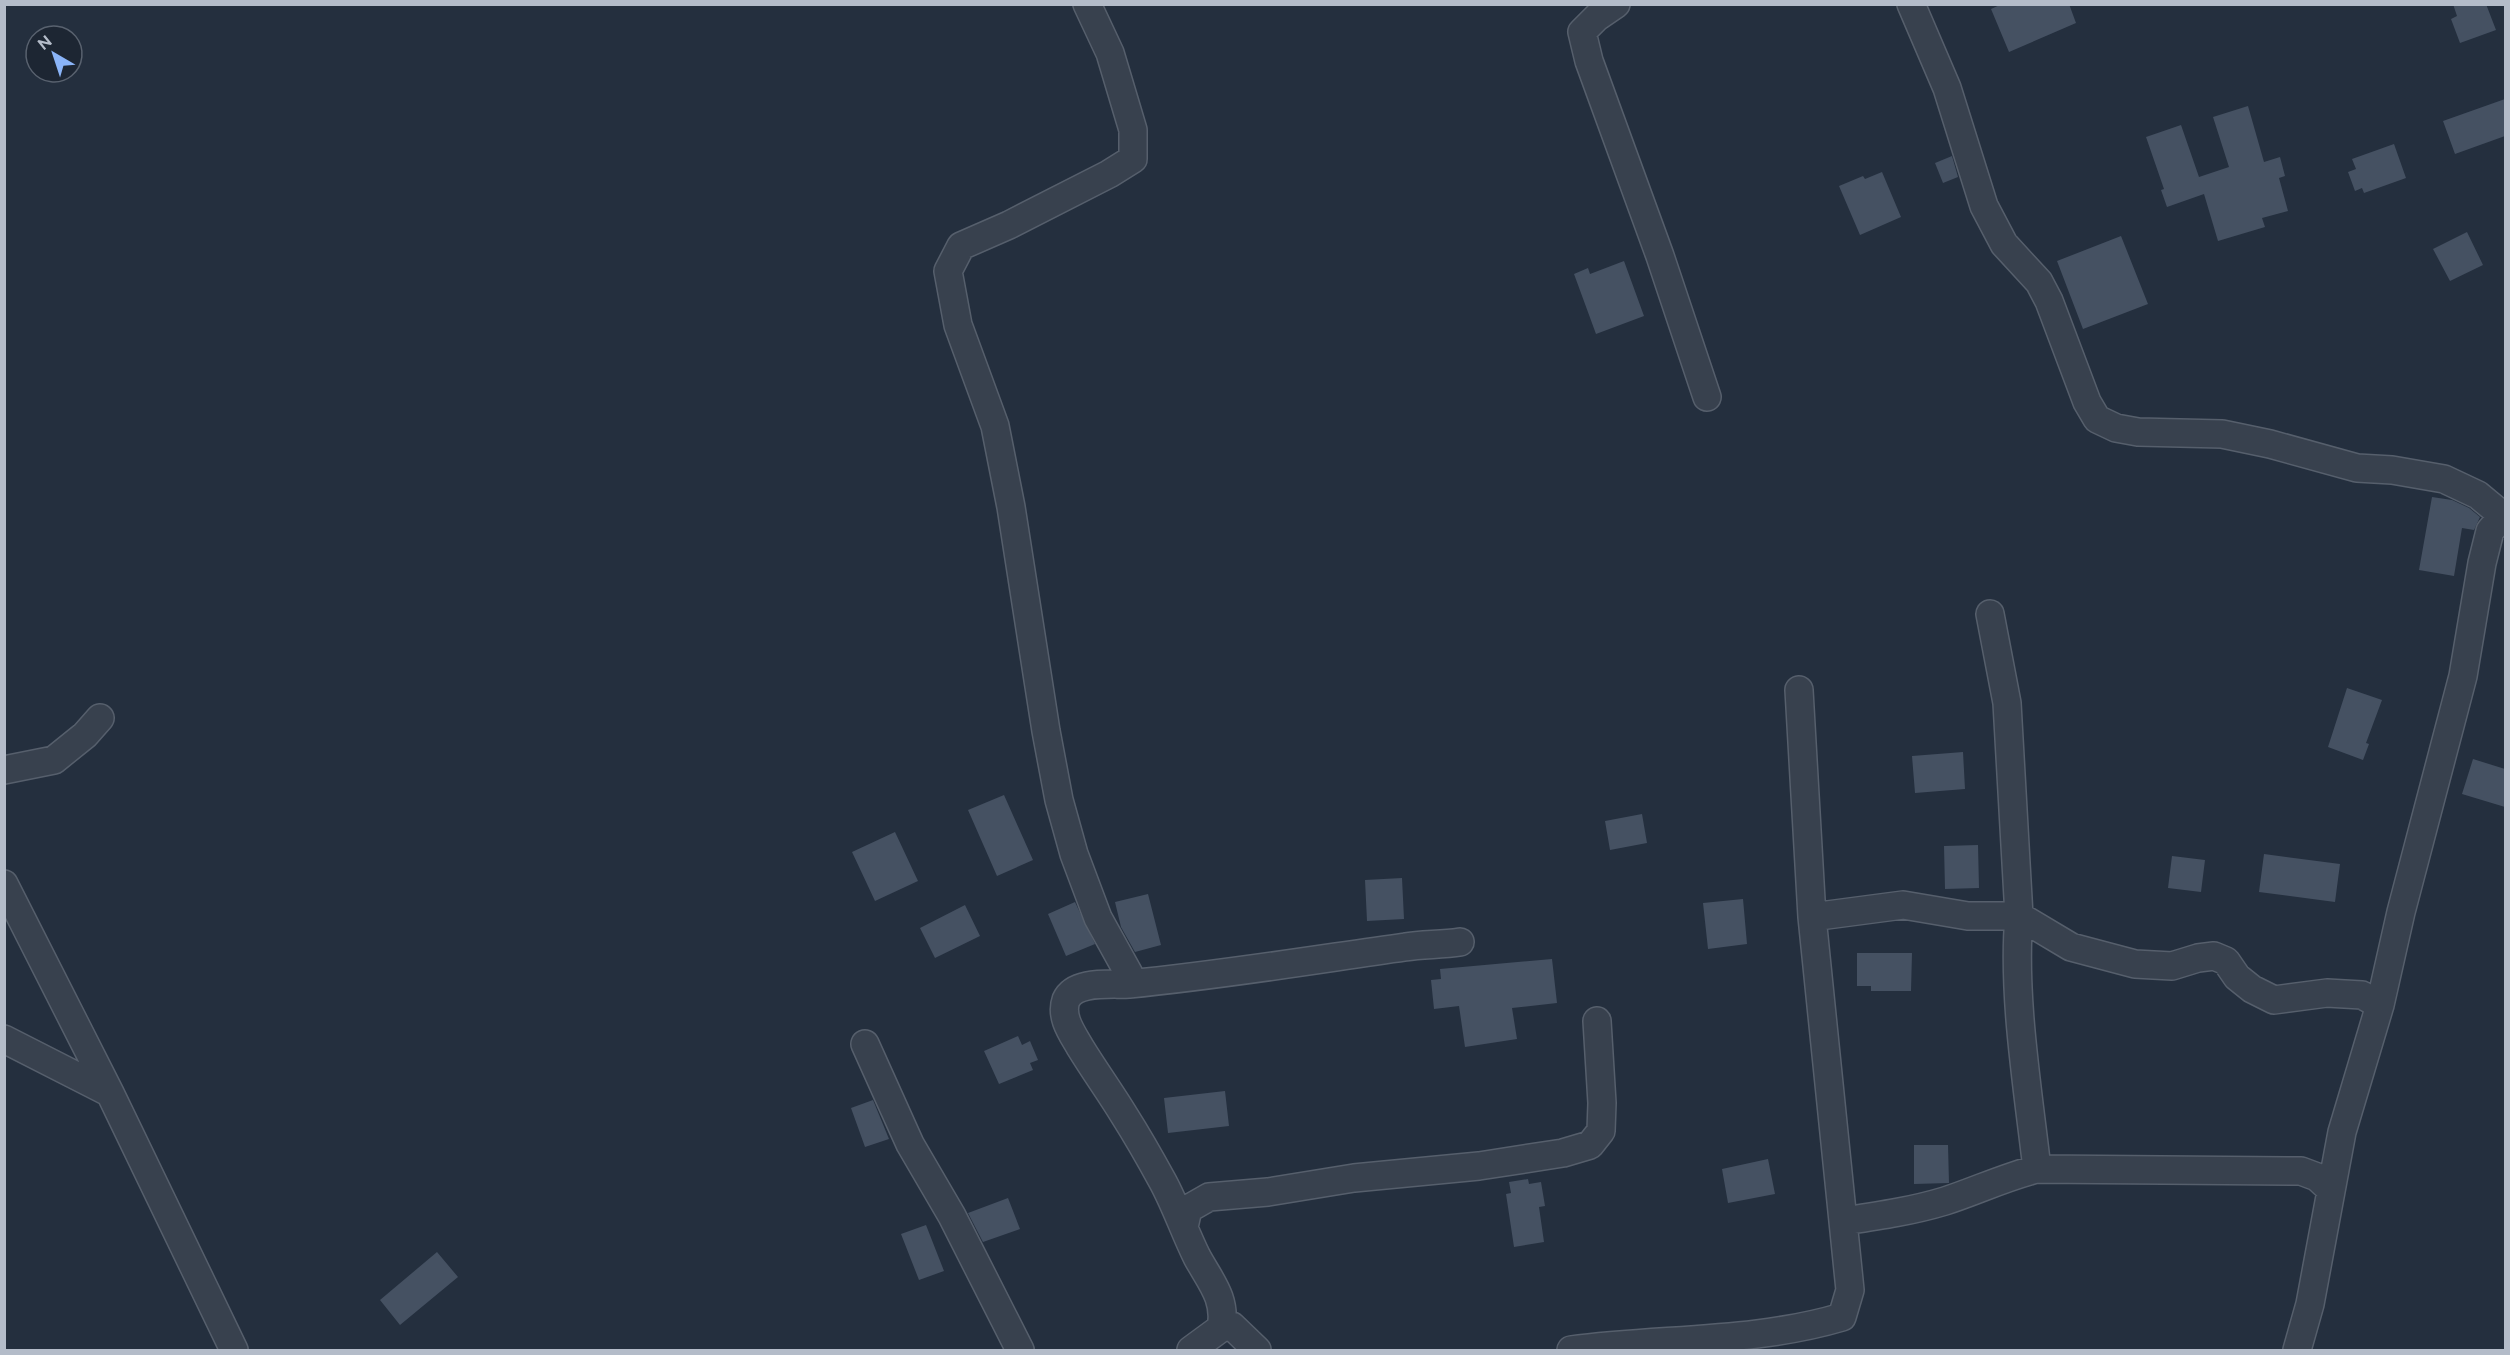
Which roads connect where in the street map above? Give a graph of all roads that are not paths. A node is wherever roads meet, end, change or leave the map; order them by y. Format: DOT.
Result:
graph roads {
  1 [pos="1088,4"];
  2 [pos="1616,4"];
  3 [pos="1911,4"];
  4 [pos="1707,397"];
  5 [pos="2504,513"];
  6 [pos="1990,614"];
  7 [pos="1799,690"];
  8 [pos="100,718"];
  9 [pos="4,770"];
  10 [pos="4,884"];
  11 [pos="2019,916"];
  12 [pos="1812,917"];
  13 [pos="1460,942"];
  14 [pos="1129,984"];
  15 [pos="2380,1005"];
  16 [pos="1597,1021"];
  17 [pos="4,1039"];
  18 [pos="865,1044"];
  19 [pos="110,1093"];
  20 [pos="2037,1169"];
  21 [pos="2330,1189"];
  22 [pos="1845,1221"];
  23 [pos="1184,1227"];
  24 [pos="1221,1328"];
  25 [pos="234,1350"];
  26 [pos="1020,1350"];
  27 [pos="1191,1350"];
  28 [pos="1257,1350"];
  29 [pos="1571,1350"];
  30 [pos="2297,1350"];
  1 -- 14 [label="street"];
  2 -- 4 [label="street"];
  3 -- 5 [label="street"];
  5 -- 15 [label="street"];
  6 -- 11 [label="street"];
  7 -- 12 [label="street"];
  8 -- 9 [label="street"];
  10 -- 19 [label="street"];
  11 -- 12 [label="street"];
  11 -- 15 [label="street"];
  11 -- 20 [label="street"];
  12 -- 22 [label="street"];
  13 -- 14 [label="street"];
  14 -- 23 [label="street"];
  15 -- 21 [label="street"];
  16 -- 23 [label="street"];
  17 -- 19 [label="street"];
  18 -- 26 [label="street"];
  19 -- 25 [label="street"];
  20 -- 21 [label="street"];
  20 -- 22 [label="street"];
  21 -- 30 [label="street"];
  22 -- 29 [label="street"];
  23 -- 24 [label="street"];
  24 -- 27 [label="street"];
  24 -- 28 [label="street"];
}
